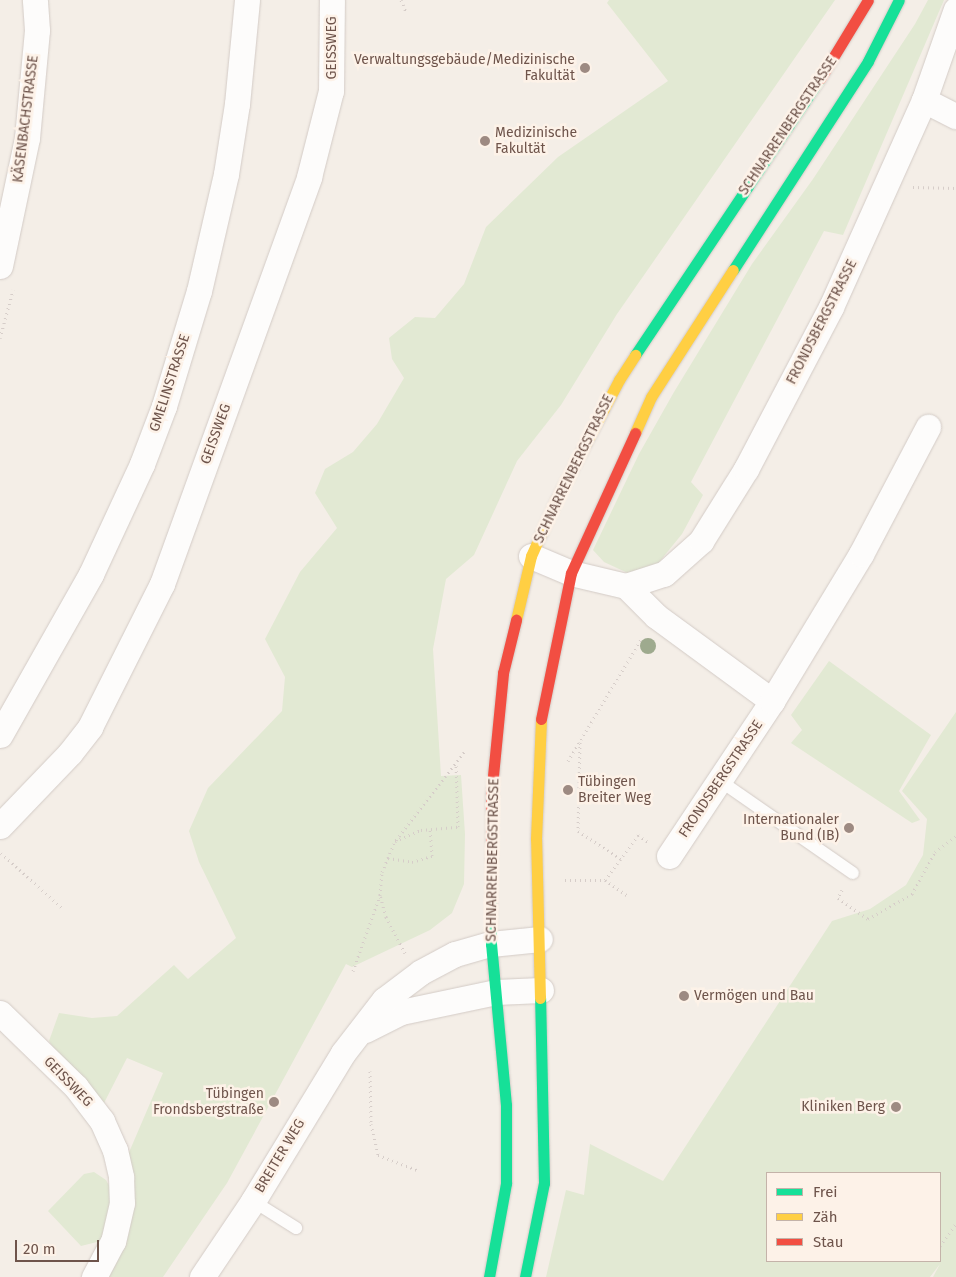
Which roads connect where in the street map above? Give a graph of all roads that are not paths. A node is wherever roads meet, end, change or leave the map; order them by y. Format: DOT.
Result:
graph roads {
  1 [pos="35,0"];
  2 [pos="247,0"];
  3 [pos="332,0"];
  4 [pos="868,0"];
  5 [pos="899,0"];
  6 [pos="956,9"];
  7 [pos="924,100"];
  8 [pos="956,116"];
  9 [pos="0,266"];
  10 [pos="928,427"];
  11 [pos="531,556"];
  12 [pos="571,573"];
  13 [pos="626,586"];
  14 [pos="772,701"];
  15 [pos="0,735"];
  16 [pos="719,780"];
  17 [pos="0,826"];
  18 [pos="669,856"];
  19 [pos="853,873"];
  20 [pos="540,939"];
  21 [pos="491,944"];
  22 [pos="540,990"];
  23 [pos="496,992"];
  24 [pos="0,1013"];
  25 [pos="357,1034"];
  26 [pos="253,1201"];
  27 [pos="296,1228"];
  28 [pos="94,1277"];
  29 [pos="202,1277"];
  30 [pos="489,1277"];
  31 [pos="525,1277"];
  1 -- 9 [label="street, KÄSENBACHSTRASSE"];
  2 -- 15 [label="street, GMELINSTRASSE"];
  3 -- 17 [label="street, GEISSWEG"];
  4 -- 11 [label="street, SCHNARRENBERGSTRASSE"];
  5 -- 12 [label="street"];
  6 -- 7 [label="street, FRONDSBERGSTRASSE"];
  7 -- 8 [label="street"];
  7 -- 13 [label="street, FRONDSBERGSTRASSE"];
  10 -- 14 [label="street, FRONDSBERGSTRASSE"];
  11 -- 12 [label="street"];
  11 -- 21 [label="street, SCHNARRENBERGSTRASSE"];
  12 -- 13 [label="street"];
  12 -- 20 [label="street"];
  13 -- 14 [label="street"];
  14 -- 16 [label="street, FRONDSBERGSTRASSE"];
  16 -- 18 [label="street, FRONDSBERGSTRASSE"];
  16 -- 19 [label="lane"];
  20 -- 21 [label="street, BREITER WEG"];
  20 -- 22 [label="street"];
  21 -- 23 [label="street, SCHNARRENBERGSTRASSE"];
  21 -- 25 [label="street, BREITER WEG"];
  22 -- 23 [label="street"];
  22 -- 31 [label="street"];
  23 -- 25 [label="street"];
  23 -- 30 [label="street, SCHNARRENBERGSTRASSE"];
  24 -- 28 [label="street, GEISSWEG"];
  25 -- 26 [label="street, BREITER WEG"];
  26 -- 27 [label="lane"];
  26 -- 29 [label="street, BREITER WEG"];
}
